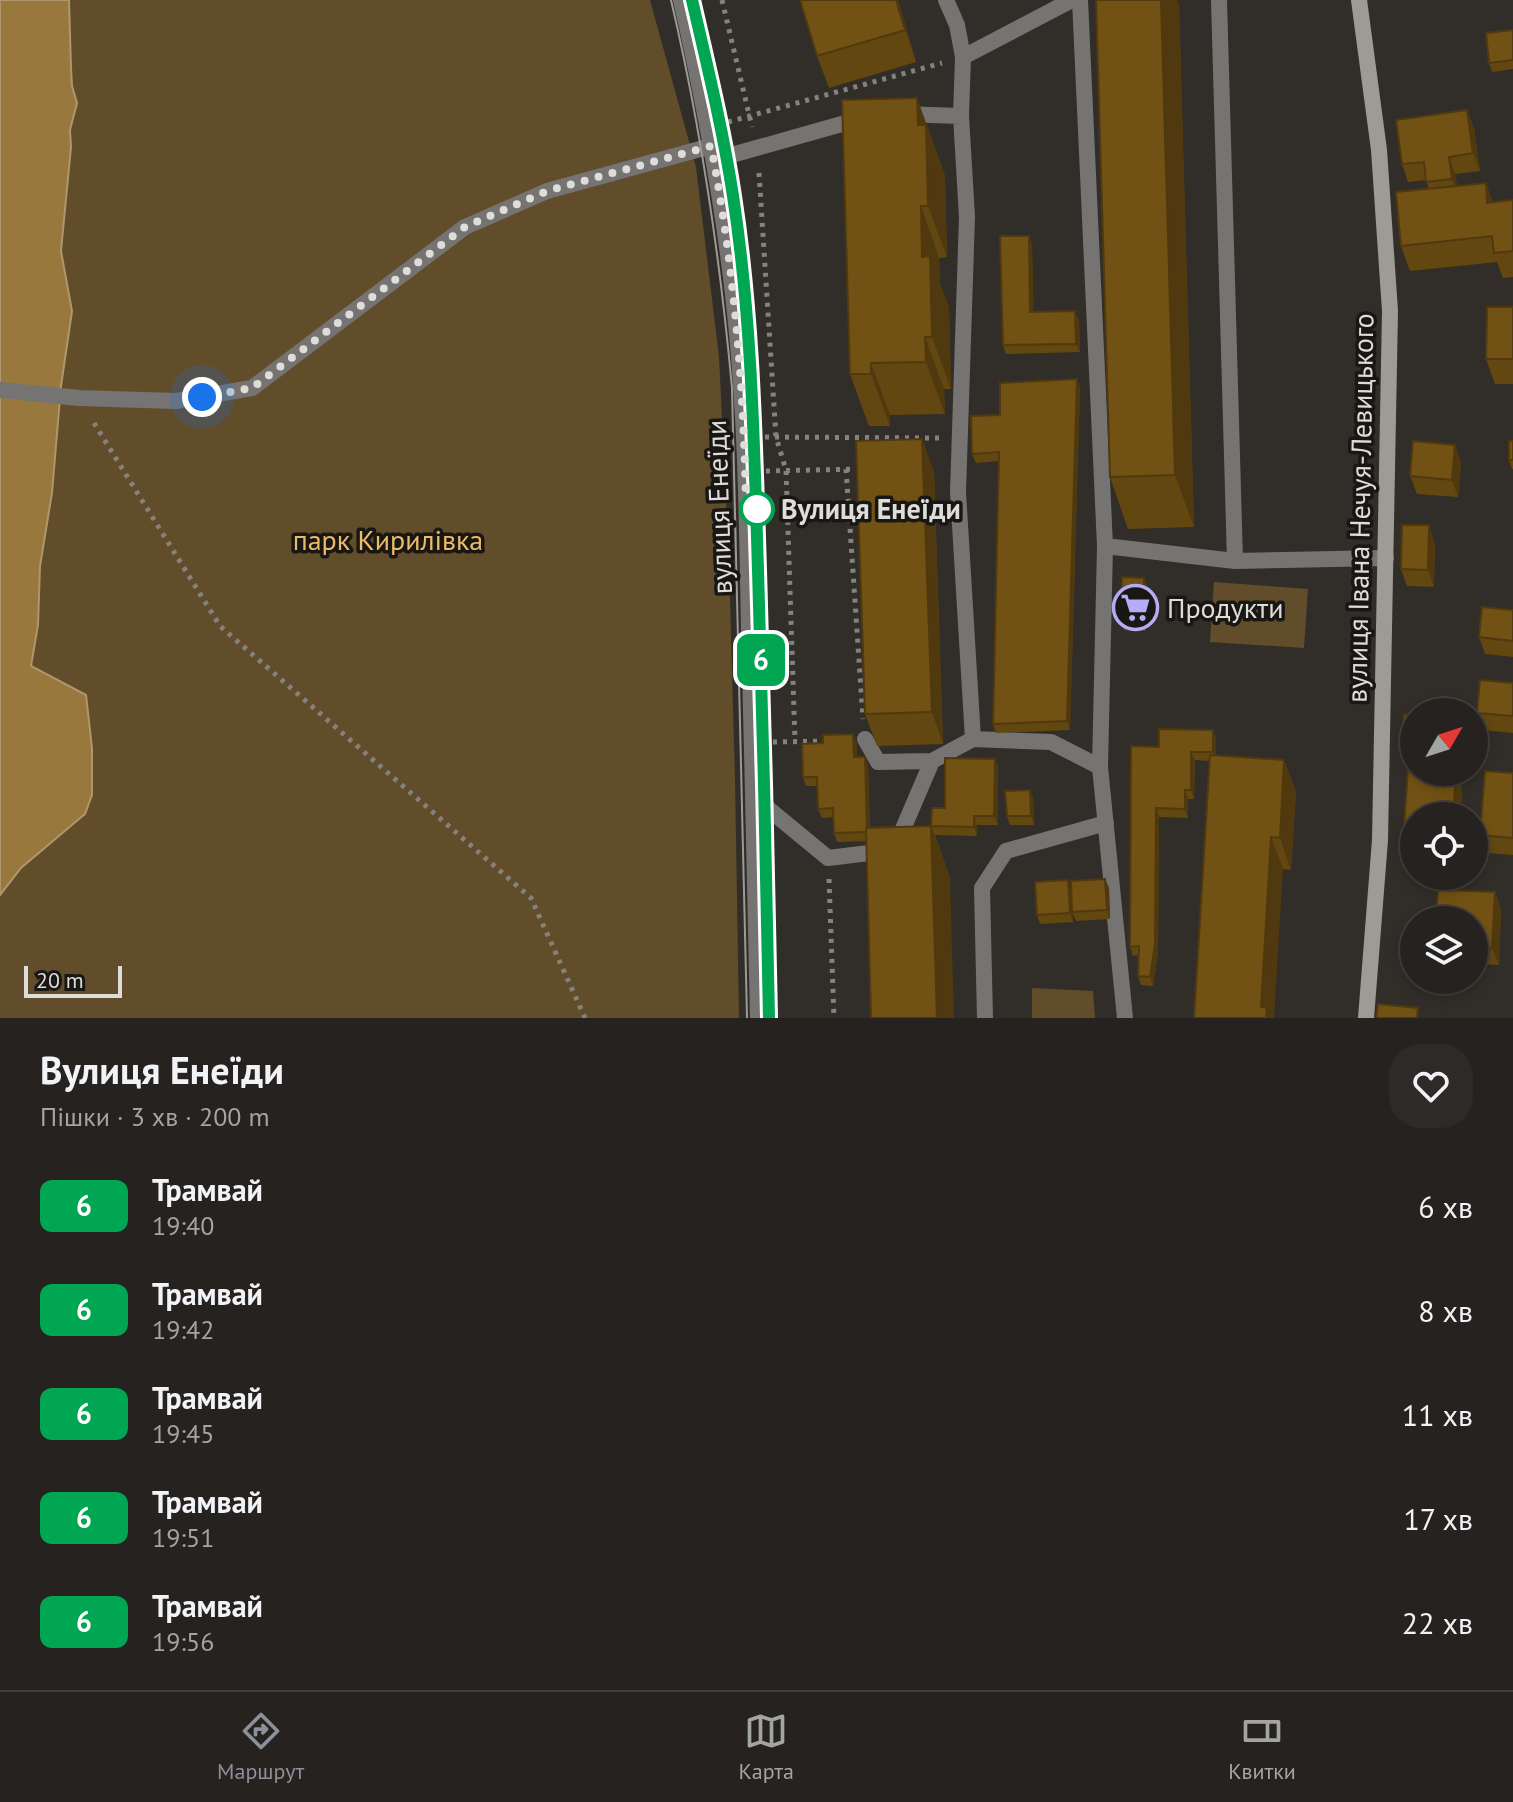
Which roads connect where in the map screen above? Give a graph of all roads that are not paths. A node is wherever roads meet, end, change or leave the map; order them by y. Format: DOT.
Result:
graph roads {
  1 [pos="681,0"];
  2 [pos="946,0"];
  3 [pos="1072,0"];
  4 [pos="1080,0"];
  5 [pos="1219,0"];
  6 [pos="1359,0"];
  7 [pos="963,57"];
  8 [pos="961,116"];
  9 [pos="713,153"];
  10 [pos="0,390"];
  11 [pos="1105,546"];
  12 [pos="1386,558"];
  13 [pos="1235,561"];
  14 [pos="865,739"];
  15 [pos="973,739"];
  16 [pos="932,761"];
  17 [pos="1100,767"];
  18 [pos="754,806"];
  19 [pos="1106,823"];
  20 [pos="758,1018"];
  21 [pos="985,1018"];
  22 [pos="1125,1018"];
  23 [pos="1366,1018"];
  1 -- 9 [label="street, вулиця Енеїди"];
  2 -- 7 [label="street"];
  3 -- 7 [label="street"];
  4 -- 11 [label="street"];
  5 -- 13 [label="street"];
  6 -- 12 [label="street, вулиця Івана Нечуя-Левицького"];
  7 -- 8 [label="street"];
  8 -- 9 [label="street"];
  8 -- 15 [label="street"];
  9 -- 10 [label="street"];
  9 -- 18 [label="street, вулиця Енеїди"];
  11 -- 13 [label="street"];
  11 -- 17 [label="street"];
  12 -- 13 [label="street"];
  12 -- 23 [label="street, вулиця Івана Нечуя-Левицького"];
  14 -- 16 [label="street"];
  15 -- 16 [label="street"];
  15 -- 17 [label="street"];
  16 -- 18 [label="street"];
  17 -- 19 [label="street"];
  18 -- 20 [label="street, вулиця Енеїди"];
  19 -- 21 [label="street"];
  19 -- 22 [label="street"];
}
